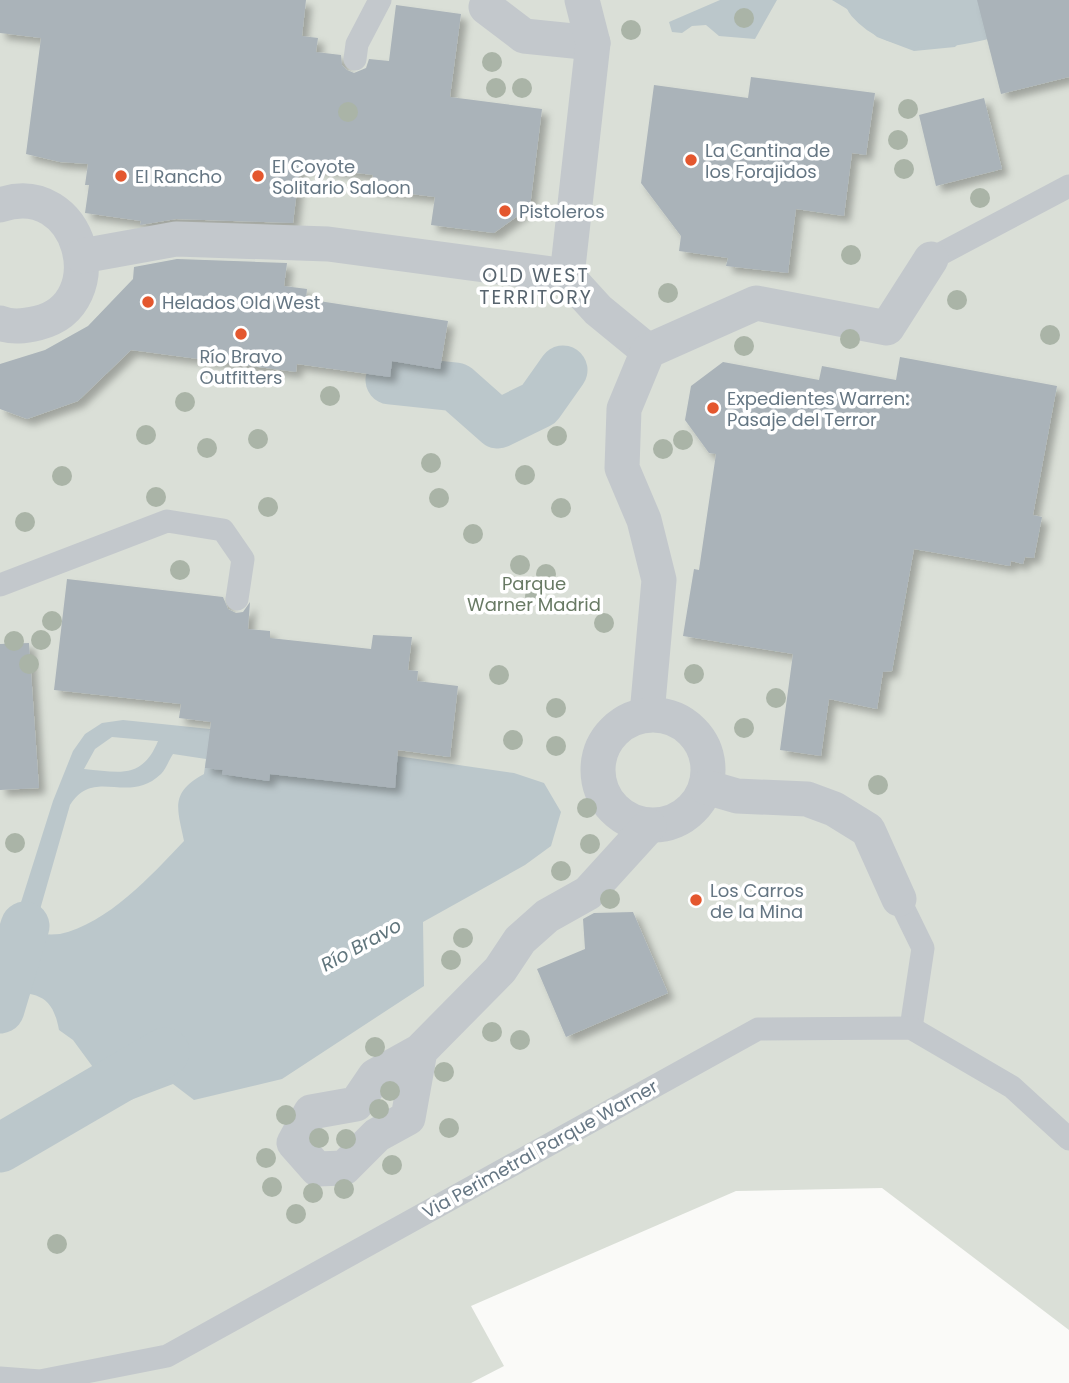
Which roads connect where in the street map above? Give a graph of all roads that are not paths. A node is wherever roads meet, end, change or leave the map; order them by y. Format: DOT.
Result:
graph roads {
  1 [pos="380,0"];
  2 [pos="582,0"];
  3 [pos="482,3"];
  4 [pos="593,43"];
  5 [pos="355,59"];
  6 [pos="1069,186"];
  7 [pos="0,205"];
  8 [pos="82,256"];
  9 [pos="931,260"];
  10 [pos="567,276"];
  11 [pos="0,323"];
  12 [pos="648,351"];
  13 [pos="0,585"];
  14 [pos="237,599"];
  15 [pos="647,714"];
  16 [pos="706,787"];
  17 [pos="649,826"];
  18 [pos="898,899"];
  19 [pos="911,1028"];
  20 [pos="431,1032"];
  21 [pos="346,1093"];
  22 [pos="377,1135"];
  23 [pos="1069,1139"];
  24 [pos="0,1378"];
  1 -- 5 [label="lane"];
  2 -- 4 [label="street"];
  3 -- 4 [label="street"];
  4 -- 10 [label="street"];
  6 -- 9 [label="lane"];
  7 -- 8 [label="street"];
  8 -- 10 [label="street"];
  8 -- 11 [label="street"];
  9 -- 12 [label="street"];
  10 -- 12 [label="street"];
  12 -- 15 [label="street"];
  13 -- 14 [label="lane"];
  15 -- 16 [label="street"];
  15 -- 17 [label="street"];
  16 -- 17 [label="street"];
  16 -- 18 [label="street"];
  17 -- 20 [label="street"];
  18 -- 19 [label="lane"];
  19 -- 23 [label="lane"];
  19 -- 24 [label="lane, Via Perimetral Parque Warner"];
  20 -- 21 [label="street"];
  20 -- 22 [label="street"];
  21 -- 22 [label="street"];
  21 -- 22 [label="street"];
}
